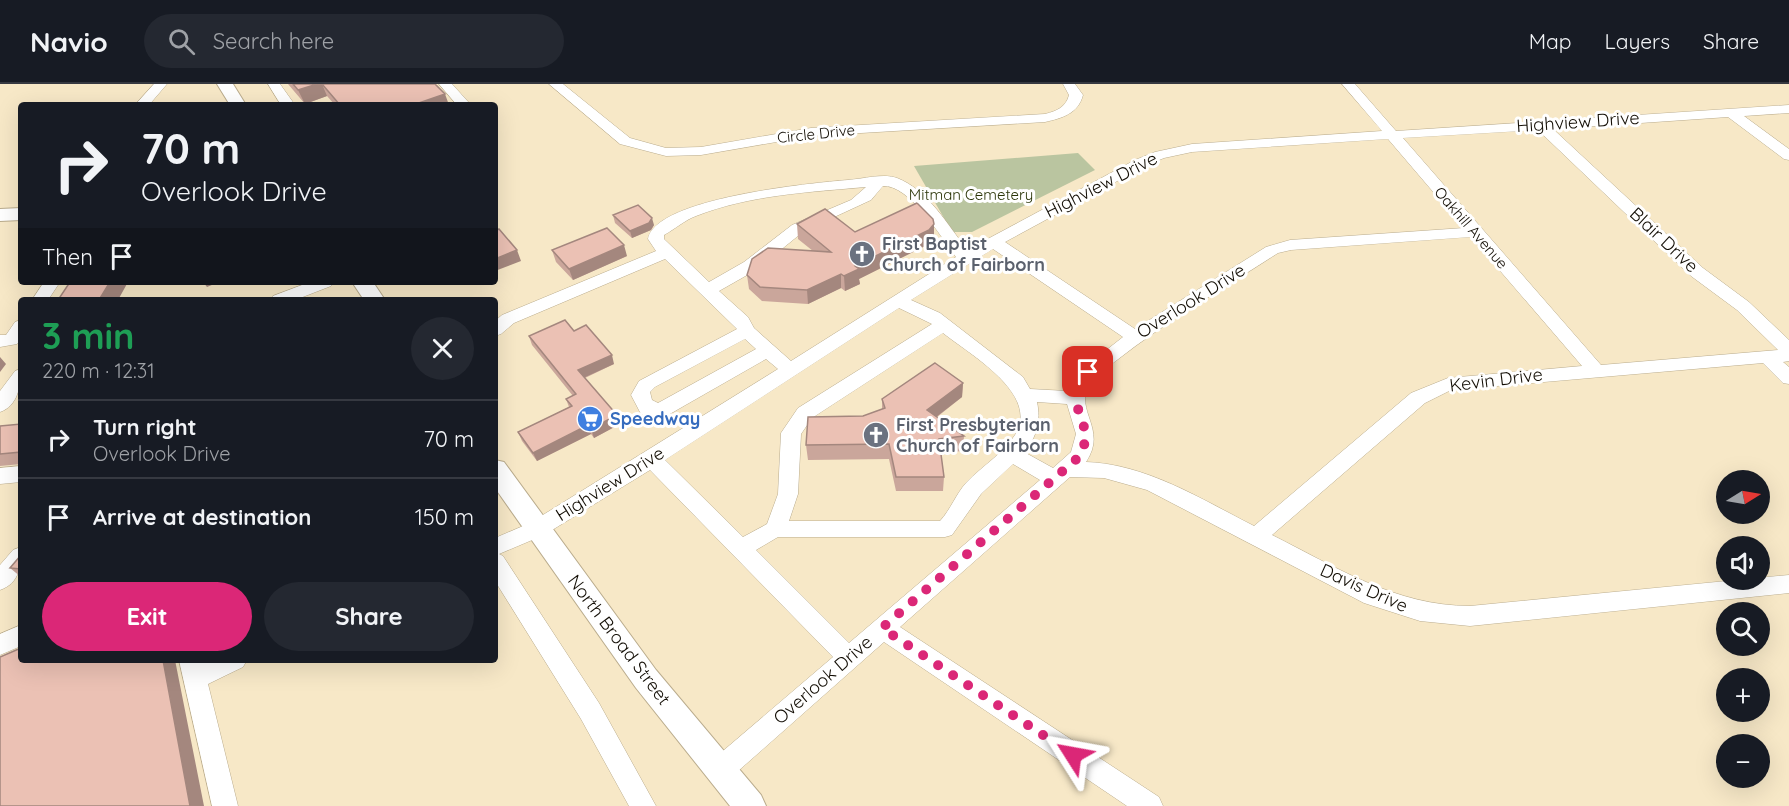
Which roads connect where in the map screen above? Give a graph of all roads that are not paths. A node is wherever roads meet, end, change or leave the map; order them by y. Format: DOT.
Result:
graph roads {
  1 [pos="161,84"];
  2 [pos="225,84"];
  3 [pos="274,84"];
  4 [pos="445,84"];
  5 [pos="555,84"];
  6 [pos="1069,84"];
  7 [pos="1348,84"];
  8 [pos="145,102"];
  9 [pos="236,102"];
  10 [pos="284,102"];
  11 [pos="461,102"];
  12 [pos="1789,109"];
  13 [pos="1731,113"];
  14 [pos="1542,126"];
  15 [pos="1391,135"];
  16 [pos="1789,156"];
  17 [pos="879,181"];
  18 [pos="18,214"];
  19 [pos="0,215"];
  20 [pos="1475,232"];
  21 [pos="994,242"];
  22 [pos="667,252"];
  23 [pos="965,258"];
  24 [pos="321,285"];
  25 [pos="708,290"];
  26 [pos="309,295"];
  27 [pos="898,301"];
  28 [pos="944,325"];
  29 [pos="498,327"];
  30 [pos="747,331"];
  31 [pos="1135,337"];
  32 [pos="768,350"];
  33 [pos="1789,350"];
  34 [pos="1789,355"];
  35 [pos="1766,356"];
  36 [pos="790,370"];
  37 [pos="1595,370"];
  38 [pos="1789,378"];
  39 [pos="18,379"];
  40 [pos="1026,395"];
  41 [pos="1076,398"];
  42 [pos="0,405"];
  43 [pos="1012,454"];
  44 [pos="652,459"];
  45 [pos="498,473"];
  46 [pos="18,474"];
  47 [pos="1061,474"];
  48 [pos="0,476"];
  49 [pos="949,526"];
  50 [pos="537,529"];
  51 [pos="775,529"];
  52 [pos="1256,536"];
  53 [pos="498,546"];
  54 [pos="976,547"];
  55 [pos="741,549"];
  56 [pos="18,560"];
  57 [pos="498,567"];
  58 [pos="0,581"];
  59 [pos="1789,584"];
  60 [pos="882,628"];
  61 [pos="18,636"];
  62 [pos="0,645"];
  63 [pos="849,658"];
  64 [pos="221,663"];
  65 [pos="194,669"];
  66 [pos="719,771"];
  67 [pos="225,806"];
  68 [pos="643,806"];
  69 [pos="750,806"];
  70 [pos="1150,806"];
  1 -- 8 [label="street"];
  2 -- 9 [label="main road"];
  3 -- 10 [label="street"];
  4 -- 11 [label="street"];
  5 -- 6 [label="street, Circle Drive"];
  7 -- 15 [label="street, Oakhill Avenue"];
  12 -- 13 [label="street, Highview Drive"];
  13 -- 14 [label="street, Highview Drive"];
  13 -- 16 [label="street"];
  14 -- 15 [label="street, Highview Drive"];
  14 -- 33 [label="street, Blair Drive"];
  15 -- 20 [label="street, Oakhill Avenue"];
  15 -- 21 [label="street, Highview Drive"];
  17 -- 22 [label="street"];
  17 -- 23 [label="street"];
  17 -- 25 [label="street"];
  18 -- 19 [label="main road"];
  20 -- 31 [label="street, Overlook Drive"];
  20 -- 37 [label="street, Oakhill Avenue"];
  21 -- 23 [label="street, Highview Drive"];
  21 -- 31 [label="street"];
  22 -- 25 [label="street"];
  22 -- 29 [label="street"];
  23 -- 27 [label="street, Highview Drive"];
  24 -- 26 [label="street"];
  25 -- 30 [label="street"];
  27 -- 28 [label="street"];
  27 -- 36 [label="street, Highview Drive"];
  28 -- 40 [label="street"];
  28 -- 51 [label="street"];
  30 -- 32 [label="street"];
  30 -- 32 [label="street"];
  31 -- 41 [label="street, Overlook Drive"];
  32 -- 36 [label="street"];
  34 -- 35 [label="street, Kevin Drive"];
  35 -- 37 [label="street, Kevin Drive"];
  35 -- 38 [label="street"];
  36 -- 44 [label="street, Highview Drive"];
  37 -- 52 [label="street, Kevin Drive"];
  39 -- 42 [label="street"];
  40 -- 41 [label="street"];
  40 -- 43 [label="street"];
  41 -- 47 [label="street, Overlook Drive"];
  43 -- 47 [label="street"];
  43 -- 49 [label="street"];
  44 -- 50 [label="street, Highview Drive"];
  44 -- 55 [label="street"];
  45 -- 50 [label="main road, North Broad Street"];
  46 -- 48 [label="street"];
  47 -- 52 [label="street, Davis Drive"];
  47 -- 54 [label="street, Overlook Drive"];
  49 -- 51 [label="street"];
  49 -- 54 [label="street"];
  50 -- 53 [label="street, Highview Drive"];
  50 -- 66 [label="main road, North Broad Street"];
  51 -- 55 [label="street"];
  52 -- 59 [label="street, Davis Drive"];
  54 -- 60 [label="street, Overlook Drive"];
  55 -- 63 [label="street"];
  56 -- 58 [label="street"];
  57 -- 68 [label="street"];
  60 -- 63 [label="street, Overlook Drive"];
  60 -- 70 [label="street"];
  61 -- 62 [label="street"];
  63 -- 66 [label="street, Overlook Drive"];
  64 -- 65 [label="street"];
  65 -- 67 [label="street"];
  66 -- 69 [label="main road, North Broad Street"];
}
